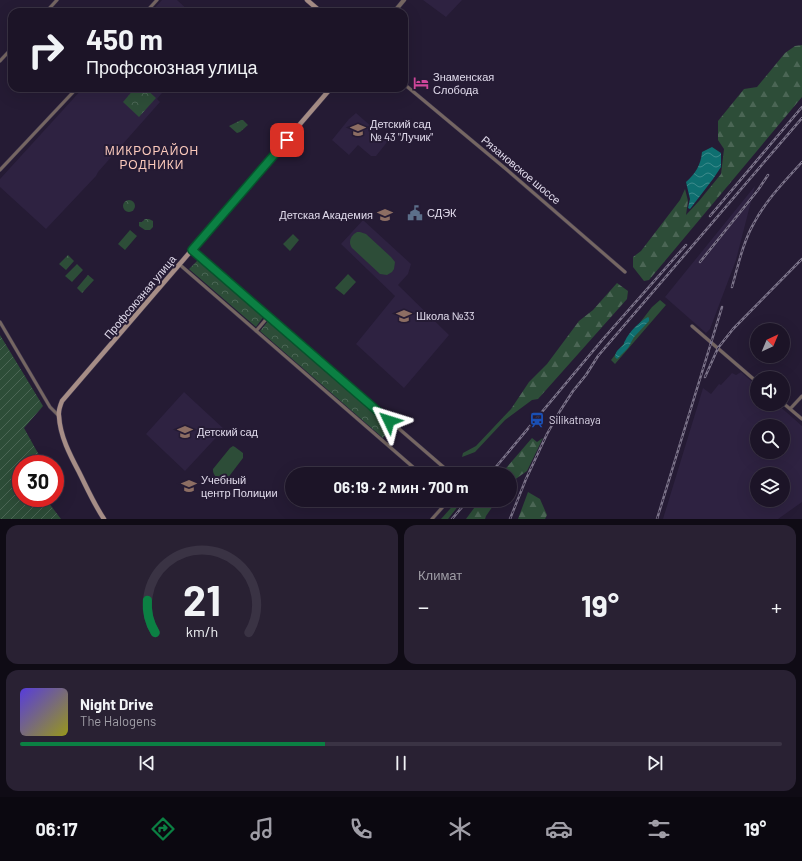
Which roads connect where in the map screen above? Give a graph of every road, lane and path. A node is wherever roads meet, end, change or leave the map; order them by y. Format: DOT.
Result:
graph roads {
  1 [pos="57,0"];
  2 [pos="157,0"];
  3 [pos="307,0"];
  4 [pos="404,0"];
  5 [pos="50,8"];
  6 [pos="150,8"];
  7 [pos="316,8"];
  8 [pos="397,8"];
  9 [pos="8,52"];
  10 [pos="0,61"];
  11 [pos="408,87"];
  12 [pos="72,92"];
  13 [pos="328,92"];
  14 [pos="0,170"];
  15 [pos="192,250"];
  16 [pos="179,264"];
  17 [pos="625,272"];
  18 [pos="268,317"];
  19 [pos="0,322"];
  20 [pos="692,326"];
  21 [pos="256,331"];
  22 [pos="750,376"];
  23 [pos="802,396"];
  24 [pos="790,409"];
  25 [pos="58,415"];
  26 [pos="802,419"];
  27 [pos="413,467"];
  28 [pos="443,467"];
  29 [pos="442,507"];
  30 [pos="104,519"];
  31 [pos="432,519"];
  1 -- 5 [label="street"];
  2 -- 6 [label="street"];
  3 -- 7 [label="main road"];
  4 -- 8 [label="street"];
  9 -- 10 [label="street"];
  11 -- 17 [label="street, Рязановское шоссе"];
  12 -- 14 [label="street"];
  13 -- 15 [label="main road, Профсоюзная улица"];
  15 -- 16 [label="main road, Профсоюзная улица"];
  15 -- 18 [label="street"];
  16 -- 21 [label="street"];
  16 -- 25 [label="main road, Профсоюзная улица"];
  18 -- 21 [label="street"];
  18 -- 28 [label="street"];
  19 -- 25 [label="street"];
  20 -- 22 [label="street"];
  21 -- 27 [label="street"];
  23 -- 24 [label="street"];
  24 -- 26 [label="street"];
  25 -- 30 [label="main road"];
  29 -- 31 [label="street"];
}
